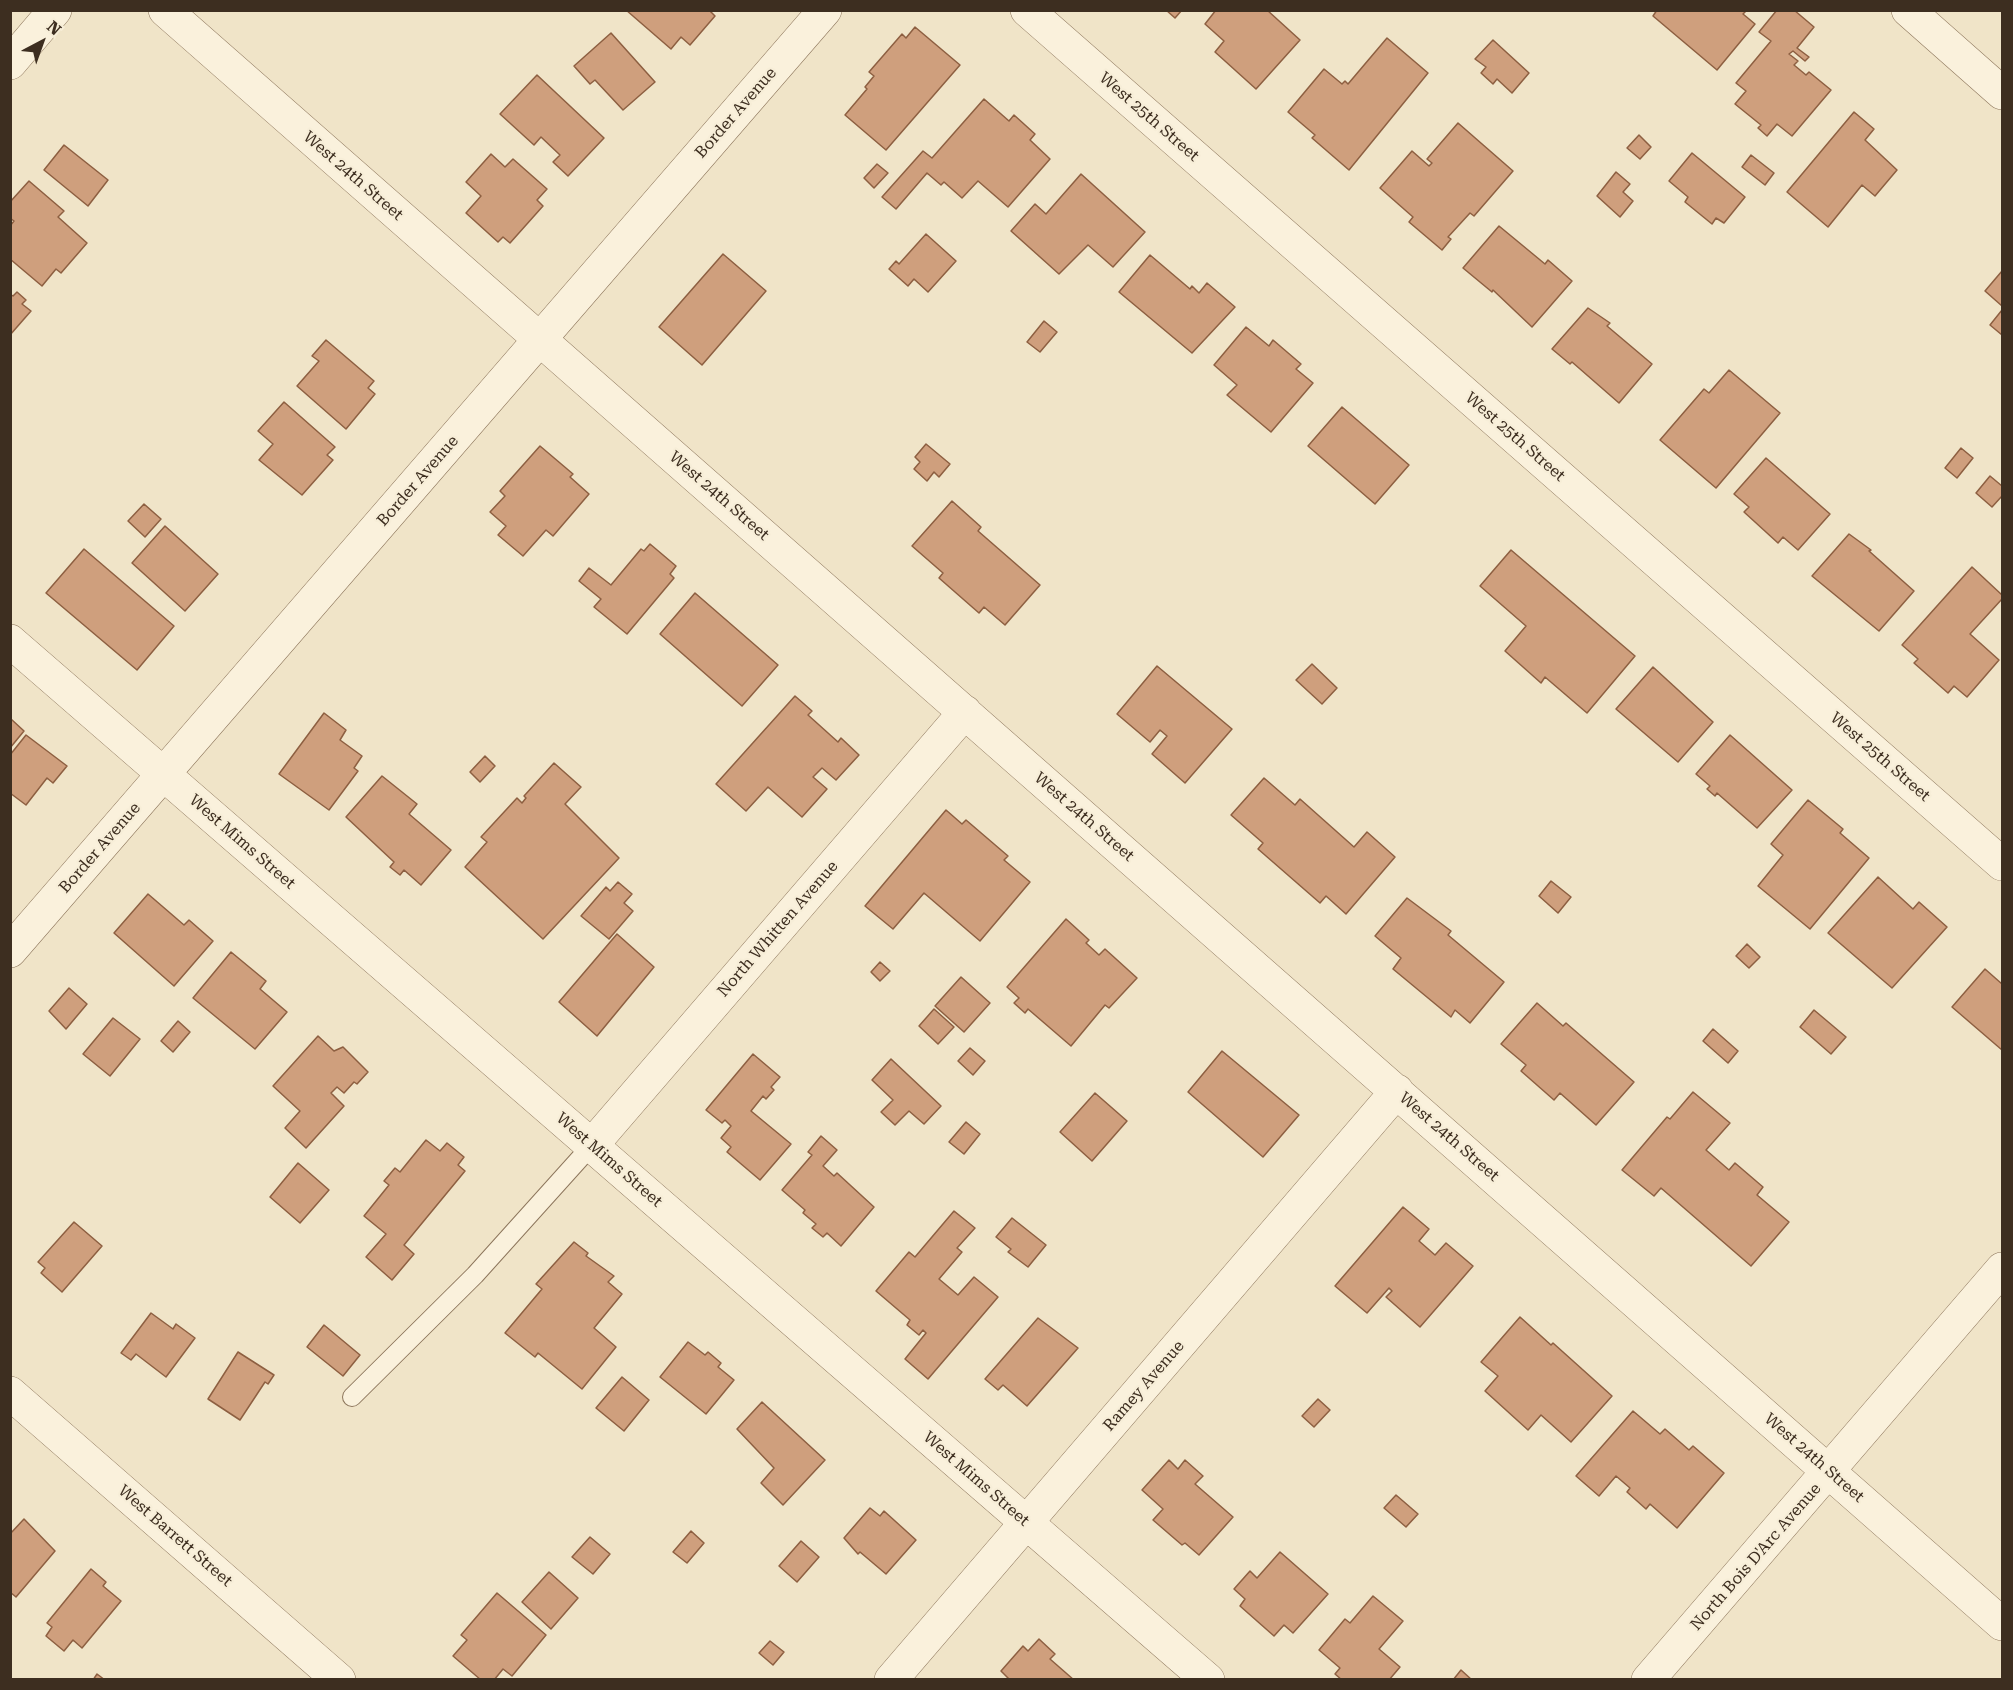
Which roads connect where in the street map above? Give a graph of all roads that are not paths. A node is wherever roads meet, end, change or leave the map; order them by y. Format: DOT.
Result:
graph roads {
  1 [pos="55,10"];
  2 [pos="165,10"];
  3 [pos="825,10"];
  4 [pos="1027,10"];
  5 [pos="1908,10"];
  6 [pos="10,63"];
  7 [pos="2002,93"];
  8 [pos="540,340"];
  9 [pos="10,641"];
  10 [pos="965,712"];
  11 [pos="164,774"];
  12 [pos="2002,864"];
  13 [pos="10,951"];
  14 [pos="1396,1091"];
  15 [pos="592,1145"];
  16 [pos="2002,1269"];
  17 [pos="10,1393"];
  18 [pos="352,1397"];
  19 [pos="1830,1472"];
  20 [pos="1027,1522"];
  21 [pos="2002,1624"];
  22 [pos="339,1680"];
  23 [pos="891,1680"];
  24 [pos="1208,1680"];
  25 [pos="1648,1680"];
  1 -- 6 [label="street"];
  2 -- 8 [label="street, West 24th Street"];
  3 -- 8 [label="street, Border Avenue"];
  4 -- 12 [label="street, West 25th Street"];
  5 -- 7 [label="street"];
  8 -- 10 [label="street, West 24th Street"];
  8 -- 11 [label="street, Border Avenue"];
  9 -- 11 [label="street, West Mims Street"];
  10 -- 14 [label="street, West 24th Street"];
  10 -- 15 [label="street, North Whitten Avenue"];
  11 -- 13 [label="street, Border Avenue"];
  11 -- 15 [label="street, West Mims Street"];
  14 -- 19 [label="street, West 24th Street"];
  14 -- 20 [label="street, Ramey Avenue"];
  15 -- 18 [label="lane"];
  15 -- 20 [label="street, West Mims Street"];
  16 -- 19 [label="street, North Bois D'Arc Avenue"];
  17 -- 22 [label="street, West Barrett Street"];
  19 -- 21 [label="street, West 24th Street"];
  19 -- 25 [label="street, North Bois D'Arc Avenue"];
  20 -- 23 [label="street, Ramey Avenue"];
  20 -- 24 [label="street, West Mims Street"];
}
